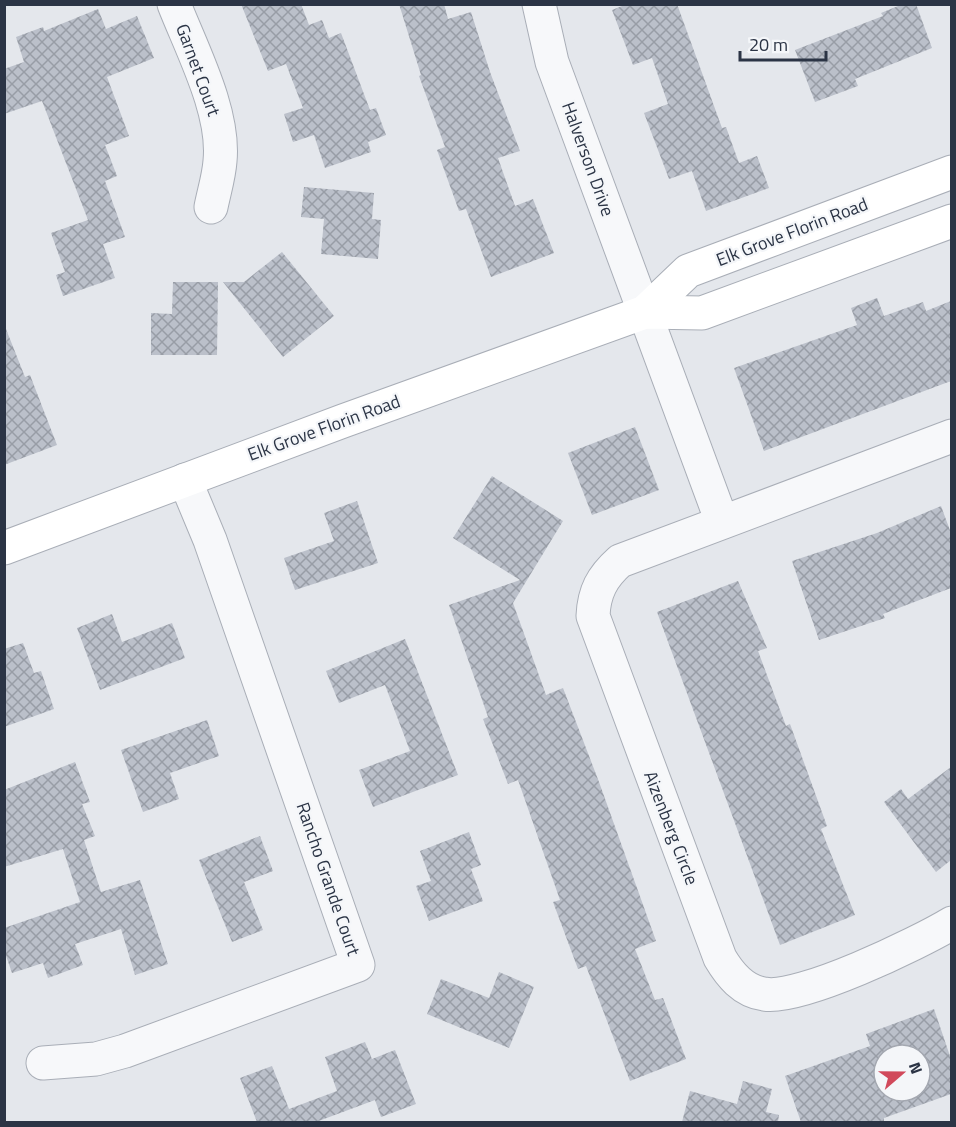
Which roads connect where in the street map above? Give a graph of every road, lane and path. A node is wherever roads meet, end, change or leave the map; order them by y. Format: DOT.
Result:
graph roads {
  1 [pos="174,4"];
  2 [pos="539,4"];
  3 [pos="951,172"];
  4 [pos="211,207"];
  5 [pos="951,221"];
  6 [pos="645,312"];
  7 [pos="951,436"];
  8 [pos="185,480"];
  9 [pos="722,522"];
  10 [pos="4,548"];
  11 [pos="951,923"];
  12 [pos="43,1063"];
  1 -- 4 [label="street, Garnet Court"];
  2 -- 6 [label="street, Halverson Drive"];
  3 -- 6 [label="main road, Elk Grove Florin Road"];
  5 -- 6 [label="main road, Elk Grove Florin Road"];
  6 -- 8 [label="main road, Elk Grove Florin Road"];
  6 -- 9 [label="street"];
  7 -- 9 [label="street, Aizenberg Circle"];
  8 -- 10 [label="main road, Elk Grove Florin Road"];
  8 -- 12 [label="street, Rancho Grande Court"];
  9 -- 11 [label="street, Aizenberg Circle"];
}
